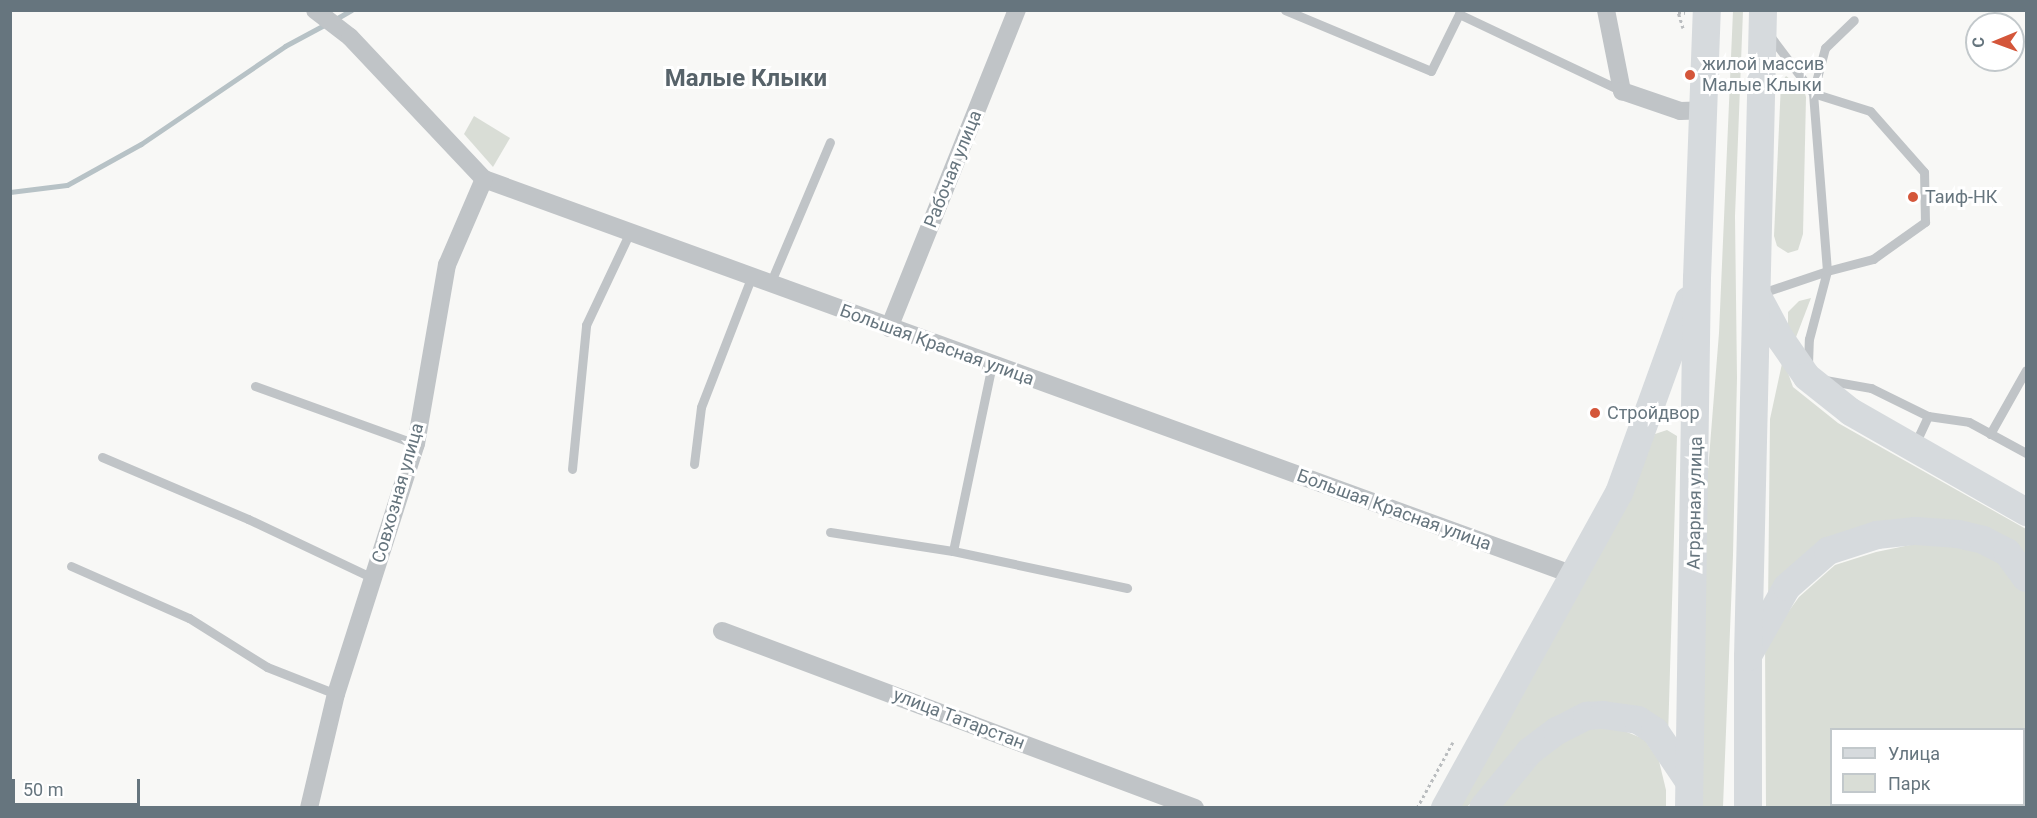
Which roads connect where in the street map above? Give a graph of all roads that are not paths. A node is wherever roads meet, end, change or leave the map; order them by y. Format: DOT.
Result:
graph roads {
  1 [pos="315,10"];
  2 [pos="1017,10"];
  3 [pos="1284,10"];
  4 [pos="1606,10"];
  5 [pos="1707,10"];
  6 [pos="1762,18"];
  7 [pos="1854,20"];
  8 [pos="1622,91"];
  9 [pos="1813,93"];
  10 [pos="1704,110"];
  11 [pos="830,142"];
  12 [pos="484,178"];
  13 [pos="630,232"];
  14 [pos="1827,271"];
  15 [pos="752,278"];
  16 [pos="1697,278"];
  17 [pos="770,284"];
  18 [pos="1757,294"];
  19 [pos="889,328"];
  20 [pos="992,365"];
  21 [pos="2026,370"];
  22 [pos="1807,377"];
  23 [pos="255,386"];
  24 [pos="1928,416"];
  25 [pos="1990,434"];
  26 [pos="416,444"];
  27 [pos="1913,449"];
  28 [pos="2026,453"];
  29 [pos="102,457"];
  30 [pos="694,464"];
  31 [pos="572,469"];
  32 [pos="2026,512"];
  33 [pos="830,532"];
  34 [pos="953,551"];
  35 [pos="71,567"];
  36 [pos="1574,575"];
  37 [pos="373,578"];
  38 [pos="2026,578"];
  39 [pos="1126,588"];
  40 [pos="722,631"];
  41 [pos="1748,657"];
  42 [pos="336,694"];
  43 [pos="1689,794"];
  44 [pos="309,807"];
  45 [pos="1195,807"];
  46 [pos="1445,807"];
  47 [pos="1483,807"];
  48 [pos="1748,807"];
  1 -- 12 [label="street, Большая Красная улица"];
  2 -- 19 [label="street, Рабочая улица"];
  3 -- 8 [label="lane"];
  4 -- 8 [label="street"];
  5 -- 10 [label="main road, Аграрная улица"];
  6 -- 9 [label="lane"];
  6 -- 18 [label="main road"];
  7 -- 9 [label="lane"];
  8 -- 10 [label="street"];
  9 -- 14 [label="lane"];
  9 -- 14 [label="lane"];
  10 -- 16 [label="main road, Аграрная улица"];
  11 -- 17 [label="lane"];
  12 -- 13 [label="street, Большая Красная улица"];
  12 -- 26 [label="street, Совхозная улица"];
  13 -- 15 [label="street, Большая Красная улица"];
  13 -- 31 [label="lane"];
  14 -- 18 [label="lane"];
  14 -- 22 [label="lane"];
  15 -- 17 [label="street, Большая Красная улица"];
  15 -- 30 [label="lane"];
  16 -- 36 [label="main road"];
  16 -- 43 [label="main road, Аграрная улица"];
  17 -- 19 [label="street, Большая Красная улица"];
  18 -- 22 [label="main road"];
  18 -- 41 [label="main road"];
  19 -- 20 [label="street, Большая Красная улица"];
  20 -- 34 [label="lane"];
  20 -- 36 [label="street, Большая Красная улица"];
  21 -- 25 [label="lane"];
  22 -- 24 [label="lane"];
  22 -- 27 [label="main road"];
  23 -- 26 [label="lane"];
  24 -- 25 [label="lane"];
  24 -- 27 [label="lane"];
  25 -- 28 [label="lane"];
  26 -- 37 [label="street, Совхозная улица"];
  27 -- 32 [label="main road"];
  29 -- 37 [label="lane"];
  33 -- 34 [label="lane"];
  34 -- 39 [label="lane"];
  35 -- 42 [label="lane"];
  36 -- 46 [label="main road"];
  37 -- 42 [label="street, Совхозная улица"];
  38 -- 41 [label="main road"];
  40 -- 45 [label="street, улица Татарстан"];
  41 -- 48 [label="main road"];
  42 -- 44 [label="street, Совхозная улица"];
  43 -- 47 [label="main road"];
}
